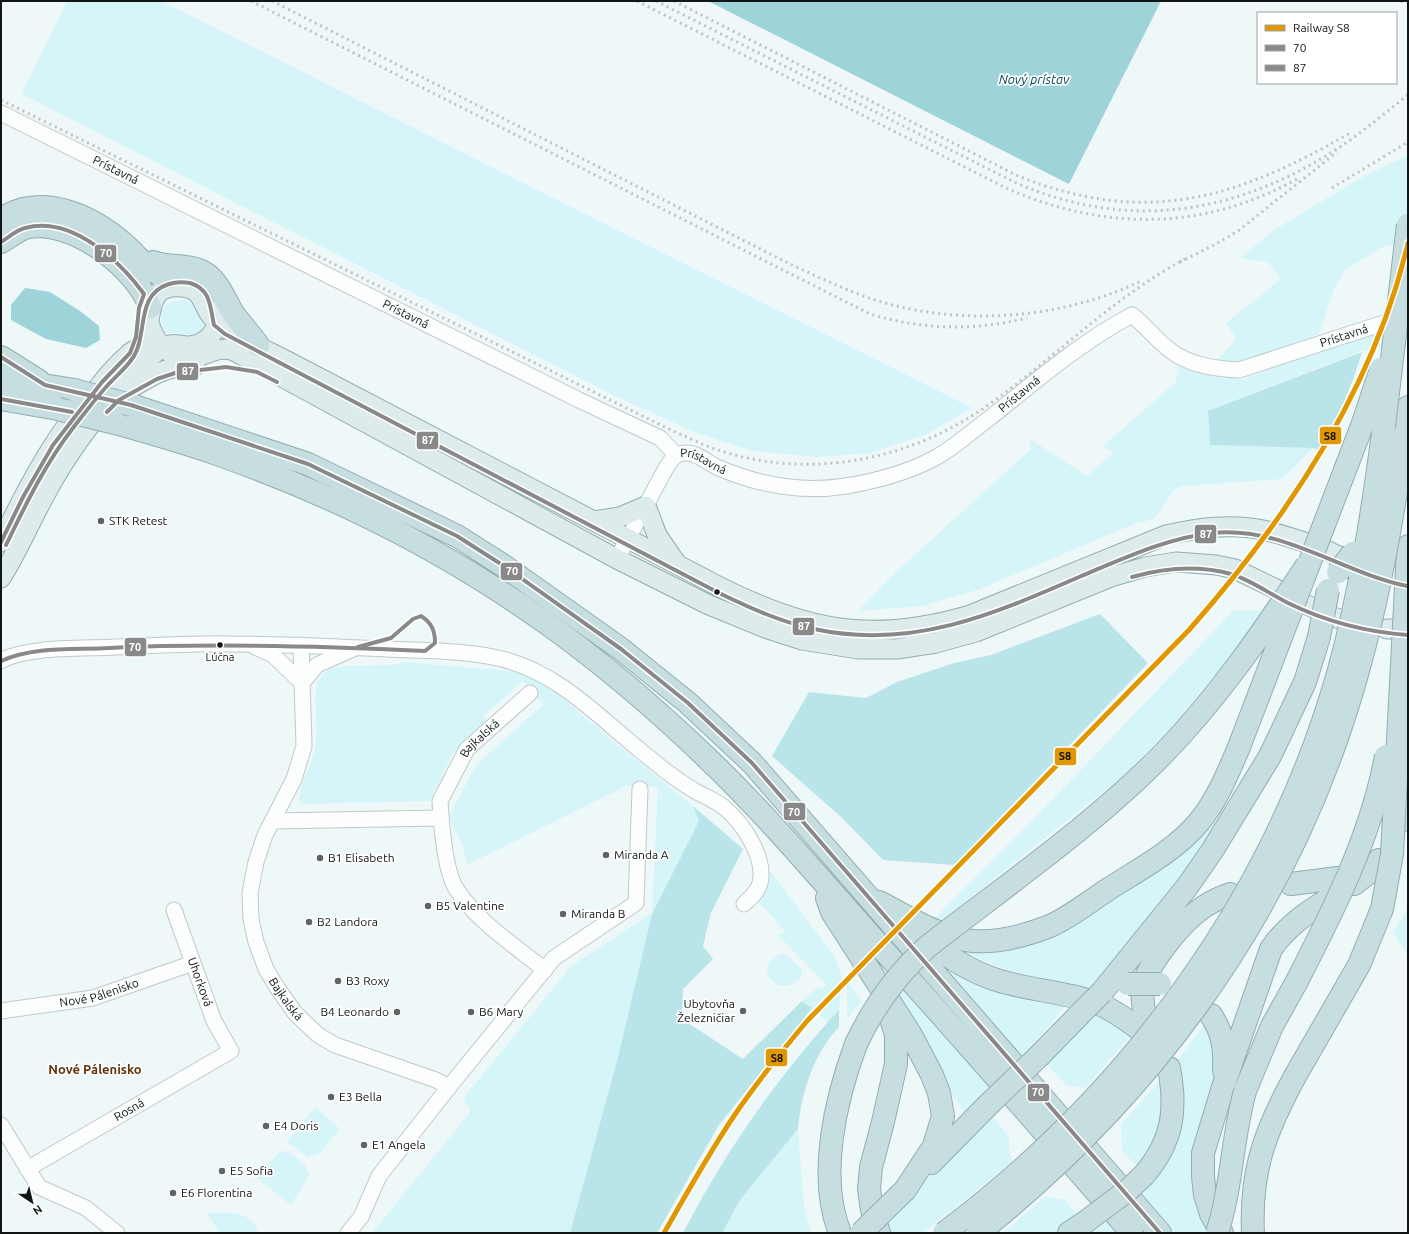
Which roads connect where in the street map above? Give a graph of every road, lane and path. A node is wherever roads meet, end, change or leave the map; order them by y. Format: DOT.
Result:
graph roads {
  1 [pos="1,113"];
  2 [pos="1,219"];
  3 [pos="1408,225"];
  4 [pos="1,242"];
  5 [pos="137,255"];
  6 [pos="170,277"];
  7 [pos="148,307"];
  8 [pos="219,322"];
  9 [pos="1402,323"];
  10 [pos="163,347"];
  11 [pos="130,353"];
  12 [pos="259,355"];
  13 [pos="1,358"];
  14 [pos="1,378"];
  15 [pos="45,385"];
  16 [pos="1,399"];
  17 [pos="123,400"];
  18 [pos="1408,407"];
  19 [pos="1405,434"];
  20 [pos="676,455"];
  21 [pos="1408,489"];
  22 [pos="646,506"];
  23 [pos="594,521"];
  24 [pos="628,540"];
  25 [pos="1,542"];
  26 [pos="1304,542"];
  27 [pos="1408,546"];
  28 [pos="1326,550"];
  29 [pos="617,559"];
  30 [pos="676,563"];
  31 [pos="1307,565"];
  32 [pos="1343,569"];
  33 [pos="1,578"];
  34 [pos="1278,590"];
  35 [pos="251,644"];
  36 [pos="301,645"];
  37 [pos="358,647"];
  38 [pos="1,661"];
  39 [pos="1401,678"];
  40 [pos="302,683"];
  41 [pos="530,693"];
  42 [pos="640,789"];
  43 [pos="441,818"];
  44 [pos="273,821"];
  45 [pos="1379,860"];
  46 [pos="820,878"];
  47 [pos="1291,884"];
  48 [pos="1230,894"];
  49 [pos="869,897"];
  50 [pos="1329,899"];
  51 [pos="744,904"];
  52 [pos="174,910"];
  53 [pos="193,963"];
  54 [pos="545,970"];
  55 [pos="1167,984"];
  56 [pos="882,990"];
  57 [pos="1102,992"];
  58 [pos="1,1011"];
  59 [pos="1211,1015"];
  60 [pos="231,1051"];
  61 [pos="1169,1068"];
  62 [pos="1224,1084"];
  63 [pos="449,1087"];
  64 [pos="1,1125"];
  65 [pos="27,1169"];
  66 [pos="905,1190"];
  67 [pos="1077,1228"];
  68 [pos="117,1233"];
  69 [pos="348,1233"];
  70 [pos="840,1233"];
  71 [pos="861,1233"];
  72 [pos="879,1233"];
  73 [pos="944,1233"];
  74 [pos="978,1233"];
  75 [pos="1132,1233"];
  76 [pos="1160,1233"];
  77 [pos="1217,1233"];
  78 [pos="1222,1233"];
  79 [pos="1253,1233"];
  1 -- 20 [label="street, Prístavná"];
  2 -- 5 [label="highway"];
  3 -- 9 [label="highway, bridge"];
  4 -- 7 [label="highway"];
  5 -- 6 [label="highway"];
  5 -- 12 [label="highway"];
  6 -- 7 [label="main road"];
  6 -- 8 [label="main road"];
  7 -- 8 [label="main road"];
  7 -- 10 [label="main road"];
  7 -- 11 [label="main road"];
  7 -- 11 [label="main road"];
  8 -- 10 [label="main road"];
  8 -- 12 [label="main road"];
  9 -- 20 [label="street, Prístavná"];
  9 -- 31 [label="highway, bridge"];
  9 -- 73 [label="highway, bridge"];
  10 -- 12 [label="main road"];
  10 -- 17 [label="main road"];
  11 -- 25 [label="main road"];
  12 -- 17 [label="main road"];
  12 -- 23 [label="main road"];
  12 -- 29 [label="main road"];
  13 -- 15 [label="highway"];
  14 -- 15 [label="highway"];
  15 -- 17 [label="highway, bridge"];
  16 -- 46 [label="highway, bridge"];
  17 -- 33 [label="main road"];
  17 -- 49 [label="highway"];
  18 -- 19 [label="highway"];
  19 -- 21 [label="highway, bridge"];
  19 -- 74 [label="highway, bridge"];
  20 -- 22 [label="street"];
  22 -- 23 [label="main road"];
  22 -- 24 [label="street"];
  22 -- 30 [label="main road"];
  23 -- 24 [label="main road"];
  24 -- 29 [label="street"];
  24 -- 30 [label="main road"];
  26 -- 30 [label="main road"];
  27 -- 39 [label="highway, bridge"];
  28 -- 32 [label="main road"];
  29 -- 34 [label="main road"];
  31 -- 49 [label="highway, bridge"];
  31 -- 70 [label="highway, bridge"];
  32 -- 57 [label="highway, bridge"];
  35 -- 36 [label="street"];
  35 -- 38 [label="street"];
  35 -- 40 [label="street"];
  36 -- 37 [label="street"];
  36 -- 40 [label="street, Bajkalská"];
  37 -- 40 [label="street"];
  37 -- 51 [label="street"];
  39 -- 77 [label="highway, bridge"];
  39 -- 79 [label="highway, bridge"];
  40 -- 44 [label="street, Bajkalská"];
  41 -- 43 [label="street, Bajkalská"];
  42 -- 54 [label="street"];
  43 -- 44 [label="street"];
  43 -- 54 [label="street, Bajkalská"];
  44 -- 63 [label="street, Bajkalská"];
  45 -- 47 [label="highway"];
  46 -- 56 [label="highway"];
  46 -- 75 [label="highway"];
  48 -- 49 [label="highway"];
  49 -- 76 [label="highway"];
  50 -- 62 [label="highway"];
  52 -- 53 [label="street, Uhorková"];
  53 -- 58 [label="street, Nové Pálenisko"];
  53 -- 60 [label="street, Uhorková"];
  54 -- 63 [label="street"];
  55 -- 57 [label="highway, bridge"];
  56 -- 66 [label="highway"];
  56 -- 72 [label="highway"];
  57 -- 66 [label="highway, bridge"];
  59 -- 62 [label="highway"];
  60 -- 65 [label="street, Rosná"];
  61 -- 67 [label="highway, bridge"];
  62 -- 78 [label="highway"];
  63 -- 69 [label="street"];
  64 -- 65 [label="street"];
  65 -- 68 [label="street"];
  66 -- 71 [label="highway, bridge"];
}
